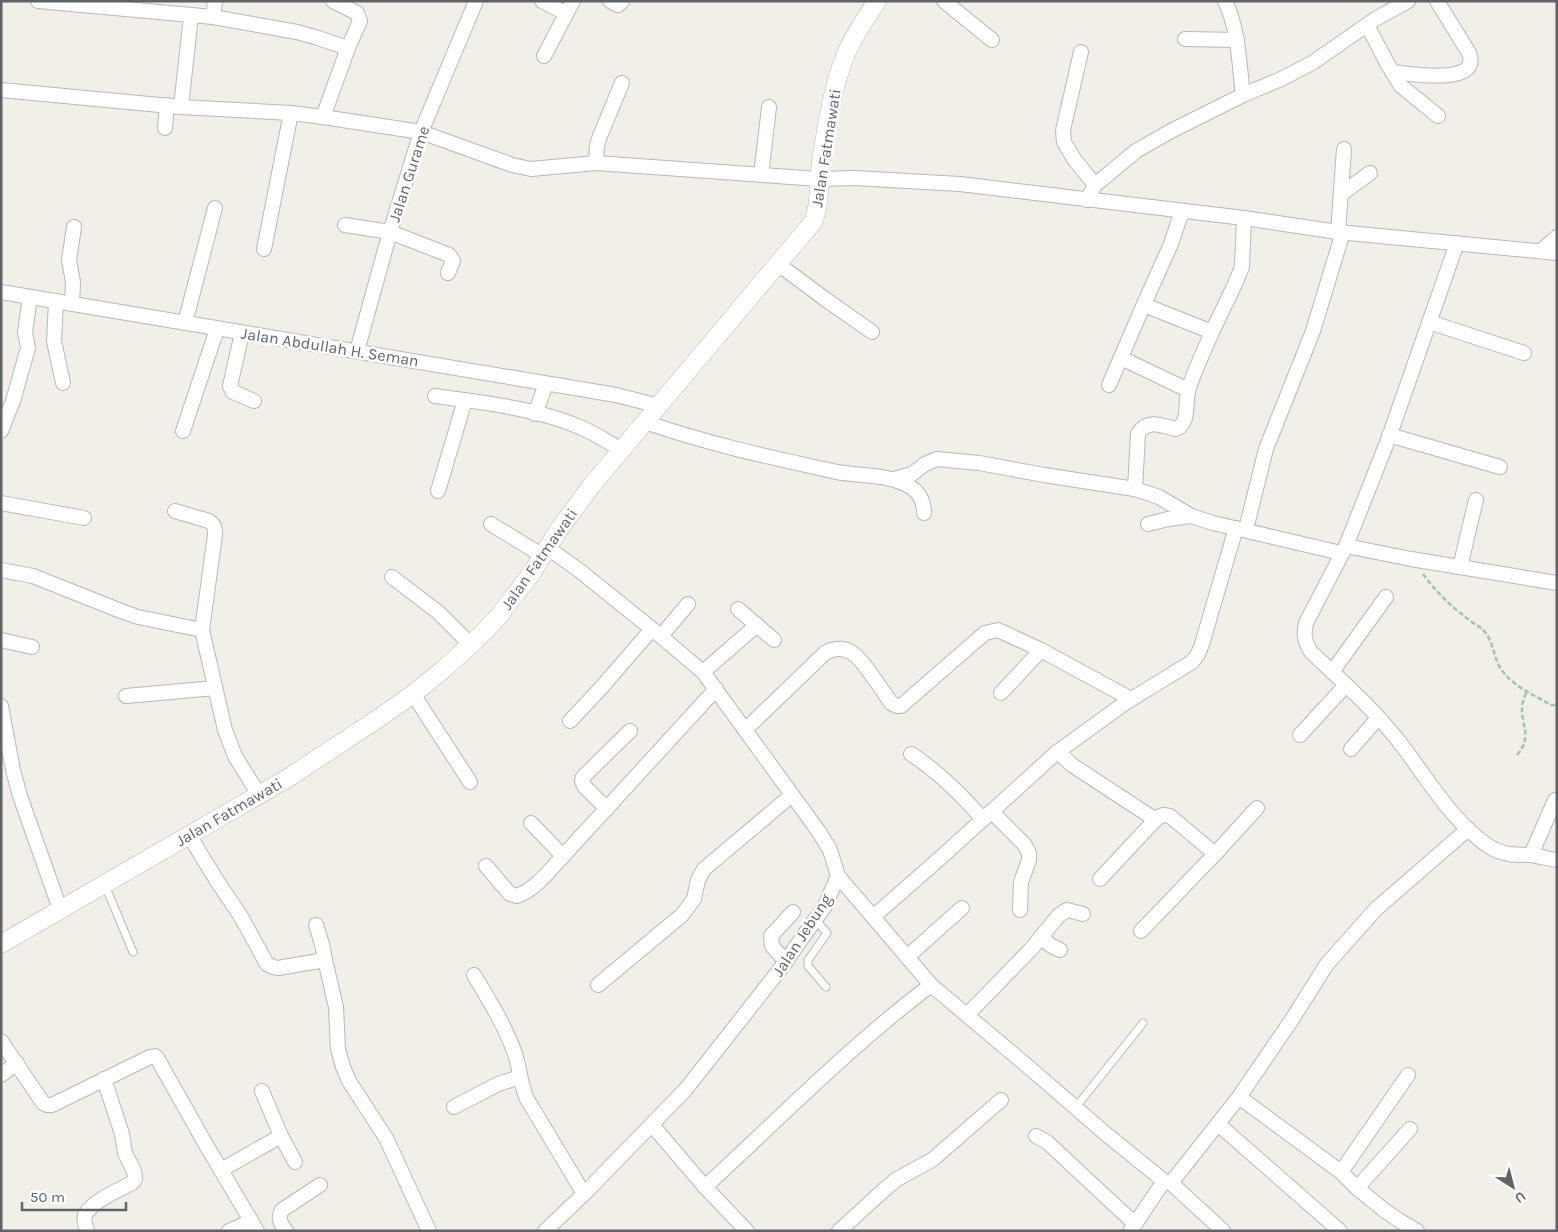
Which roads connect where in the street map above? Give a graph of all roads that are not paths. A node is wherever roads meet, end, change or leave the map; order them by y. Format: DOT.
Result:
graph roads {
  1 [pos="38,1"];
  2 [pos="215,1"];
  3 [pos="333,1"];
  4 [pos="476,1"];
  5 [pos="542,1"];
  6 [pos="610,1"];
  7 [pos="622,1"];
  8 [pos="877,1"];
  9 [pos="944,1"];
  10 [pos="1225,1"];
  11 [pos="1408,1"];
  12 [pos="1437,1"];
  13 [pos="569,7"];
  14 [pos="191,16"];
  15 [pos="213,17"];
  16 [pos="1368,25"];
  17 [pos="1185,39"];
  18 [pos="992,40"];
  19 [pos="1236,40"];
  20 [pos="348,48"];
  21 [pos="1081,52"];
  22 [pos="544,56"];
  23 [pos="1392,72"];
  24 [pos="622,83"];
  25 [pos="1,90"];
  26 [pos="1243,95"];
  27 [pos="174,106"];
  28 [pos="770,108"];
  29 [pos="291,114"];
  30 [pos="1438,116"];
  31 [pos="323,117"];
  32 [pos="165,128"];
  33 [pos="421,132"];
  34 [pos="1344,149"];
  35 [pos="596,163"];
  36 [pos="1370,173"];
  37 [pos="761,175"];
  38 [pos="819,179"];
  39 [pos="1095,185"];
  40 [pos="1341,194"];
  41 [pos="1087,200"];
  42 [pos="215,208"];
  43 [pos="1182,211"];
  44 [pos="1244,218"];
  45 [pos="345,225"];
  46 [pos="74,227"];
  47 [pos="390,232"];
  48 [pos="1341,232"];
  49 [pos="1557,236"];
  50 [pos="1457,243"];
  51 [pos="264,249"];
  52 [pos="1541,251"];
  53 [pos="1557,253"];
  54 [pos="778,264"];
  55 [pos="448,273"];
  56 [pos="1,292"];
  57 [pos="30,297"];
  58 [pos="56,302"];
  59 [pos="72,304"];
  60 [pos="1144,304"];
  61 [pos="1429,322"];
  62 [pos="184,323"];
  63 [pos="217,329"];
  64 [pos="872,332"];
  65 [pos="1212,332"];
  66 [pos="242,333"];
  67 [pos="357,351"];
  68 [pos="1524,353"];
  69 [pos="1121,358"];
  70 [pos="63,383"];
  71 [pos="546,384"];
  72 [pos="1109,385"];
  73 [pos="1188,390"];
  74 [pos="435,396"];
  75 [pos="465,400"];
  76 [pos="254,401"];
  77 [pos="659,406"];
  78 [pos="535,414"];
  79 [pos="645,422"];
  80 [pos="1,431"];
  81 [pos="183,431"];
  82 [pos="1389,435"];
  83 [pos="622,450"];
  84 [pos="1500,466"];
  85 [pos="894,479"];
  86 [pos="1134,489"];
  87 [pos="438,490"];
  88 [pos="1476,500"];
  89 [pos="1,503"];
  90 [pos="175,511"];
  91 [pos="924,513"];
  92 [pos="1191,516"];
  93 [pos="84,518"];
  94 [pos="491,524"];
  95 [pos="1148,524"];
  96 [pos="1241,529"];
  97 [pos="1343,549"];
  98 [pos="545,552"];
  99 [pos="1460,566"];
  100 [pos="1,570"];
  101 [pos="392,577"];
  102 [pos="1557,583"];
  103 [pos="1386,597"];
  104 [pos="688,604"];
  105 [pos="738,609"];
  106 [pos="757,625"];
  107 [pos="202,630"];
  108 [pos="656,632"];
  109 [pos="1,640"];
  110 [pos="774,640"];
  111 [pos="471,644"];
  112 [pos="32,647"];
  113 [pos="1041,650"];
  114 [pos="703,672"];
  115 [pos="1332,672"];
  116 [pos="1346,685"];
  117 [pos="214,688"];
  118 [pos="716,689"];
  119 [pos="1001,693"];
  120 [pos="413,694"];
  121 [pos="126,696"];
  122 [pos="1131,699"];
  123 [pos="1,706"];
  124 [pos="1378,718"];
  125 [pos="570,721"];
  126 [pos="744,730"];
  127 [pos="630,731"];
  128 [pos="1300,735"];
  129 [pos="1351,749"];
  130 [pos="1058,752"];
  131 [pos="911,754"];
  132 [pos="470,782"];
  133 [pos="259,795"];
  134 [pos="792,795"];
  135 [pos="1555,800"];
  136 [pos="1257,808"];
  137 [pos="606,810"];
  138 [pos="987,815"];
  139 [pos="1156,820"];
  140 [pos="531,824"];
  141 [pos="1468,829"];
  142 [pos="189,835"];
  143 [pos="1216,854"];
  144 [pos="1531,855"];
  145 [pos="563,856"];
  146 [pos="1557,860"];
  147 [pos="486,866"];
  148 [pos="838,876"];
  149 [pos="1100,880"];
  150 [pos="104,883"];
  151 [pos="962,908"];
  152 [pos="60,909"];
  153 [pos="1020,910"];
  154 [pos="793,912"];
  155 [pos="1083,914"];
  156 [pos="873,916"];
  157 [pos="815,919"];
  158 [pos="316,925"];
  159 [pos="1142,931"];
  160 [pos="1041,936"];
  161 [pos="1,944"];
  162 [pos="1060,950"];
  163 [pos="133,952"];
  164 [pos="907,957"];
  165 [pos="325,960"];
  166 [pos="786,962"];
  167 [pos="474,975"];
  168 [pos="598,985"];
  169 [pos="931,985"];
  170 [pos="826,987"];
  171 [pos="967,1016"];
  172 [pos="1143,1023"];
  173 [pos="1,1041"];
  174 [pos="17,1063"];
  175 [pos="1,1075"];
  176 [pos="1408,1075"];
  177 [pos="520,1077"];
  178 [pos="104,1079"];
  179 [pos="262,1091"];
  180 [pos="1239,1097"];
  181 [pos="1001,1100"];
  182 [pos="454,1107"];
  183 [pos="1076,1107"];
  184 [pos="1218,1124"];
  185 [pos="652,1125"];
  186 [pos="1410,1129"];
  187 [pos="281,1136"];
  188 [pos="1036,1136"];
  189 [pos="294,1162"];
  190 [pos="221,1170"];
  191 [pos="1341,1172"];
  192 [pos="1167,1182"];
  193 [pos="320,1185"];
  194 [pos="706,1187"];
  195 [pos="1357,1188"];
  196 [pos="584,1194"];
  197 [pos="254,1226"];
  198 [pos="1133,1227"];
  199 [pos="87,1231"];
  200 [pos="230,1231"];
  201 [pos="286,1231"];
  202 [pos="429,1231"];
  203 [pos="545,1231"];
  204 [pos="747,1231"];
  205 [pos="839,1231"];
  206 [pos="1223,1231"];
  207 [pos="1340,1231"];
  208 [pos="1418,1231"];
  1 -- 14 [label="street"];
  2 -- 15 [label="street"];
  3 -- 20 [label="street"];
  4 -- 33 [label="street, Jalan Gurame"];
  5 -- 13 [label="street"];
  6 -- 7 [label="street"];
  8 -- 38 [label="street, Jalan Fatmawati"];
  9 -- 18 [label="street"];
  10 -- 19 [label="street"];
  11 -- 16 [label="street"];
  12 -- 23 [label="street"];
  13 -- 22 [label="street"];
  14 -- 15 [label="street"];
  14 -- 27 [label="street"];
  15 -- 20 [label="street"];
  16 -- 23 [label="street"];
  16 -- 26 [label="street"];
  17 -- 19 [label="street"];
  19 -- 26 [label="street"];
  20 -- 31 [label="street"];
  21 -- 39 [label="street"];
  23 -- 30 [label="street"];
  24 -- 35 [label="street"];
  25 -- 27 [label="street"];
  26 -- 39 [label="street"];
  27 -- 29 [label="street"];
  27 -- 32 [label="street"];
  28 -- 37 [label="street"];
  29 -- 31 [label="street"];
  29 -- 51 [label="street"];
  31 -- 33 [label="street"];
  33 -- 35 [label="street"];
  33 -- 47 [label="street, Jalan Gurame"];
  34 -- 40 [label="street"];
  35 -- 37 [label="street"];
  36 -- 40 [label="street"];
  37 -- 38 [label="street"];
  38 -- 41 [label="street"];
  38 -- 54 [label="street, Jalan Fatmawati"];
  39 -- 41 [label="street"];
  40 -- 48 [label="street"];
  41 -- 43 [label="street"];
  42 -- 62 [label="street"];
  43 -- 44 [label="street"];
  43 -- 60 [label="street"];
  44 -- 48 [label="street"];
  44 -- 65 [label="street"];
  45 -- 47 [label="street"];
  46 -- 59 [label="street"];
  47 -- 55 [label="street"];
  47 -- 67 [label="street, Jalan Gurame"];
  48 -- 50 [label="street"];
  48 -- 96 [label="street"];
  49 -- 52 [label="street"];
  50 -- 52 [label="street"];
  50 -- 61 [label="street"];
  52 -- 53 [label="street"];
  54 -- 64 [label="street"];
  54 -- 77 [label="street, Jalan Fatmawati"];
  56 -- 57 [label="street, Jalan Abdullah H. Seman"];
  57 -- 58 [label="street, Jalan Abdullah H. Seman"];
  57 -- 80 [label="street"];
  58 -- 59 [label="street, Jalan Abdullah H. Seman"];
  58 -- 70 [label="street"];
  59 -- 62 [label="street, Jalan Abdullah H. Seman"];
  60 -- 65 [label="street"];
  60 -- 69 [label="street"];
  61 -- 68 [label="street"];
  61 -- 82 [label="street"];
  62 -- 63 [label="street, Jalan Abdullah H. Seman"];
  63 -- 66 [label="street, Jalan Abdullah H. Seman"];
  63 -- 81 [label="street"];
  65 -- 73 [label="street"];
  66 -- 67 [label="street, Jalan Abdullah H. Seman"];
  66 -- 76 [label="street"];
  67 -- 71 [label="street, Jalan Abdullah H. Seman"];
  69 -- 72 [label="street"];
  69 -- 73 [label="street"];
  71 -- 77 [label="street, Jalan Abdullah H. Seman"];
  71 -- 78 [label="street"];
  73 -- 86 [label="street"];
  74 -- 75 [label="street"];
  75 -- 78 [label="street"];
  75 -- 87 [label="street"];
  77 -- 79 [label="street, Jalan Fatmawati"];
  78 -- 83 [label="street"];
  79 -- 83 [label="street, Jalan Fatmawati"];
  79 -- 85 [label="street"];
  82 -- 84 [label="street"];
  82 -- 97 [label="street"];
  83 -- 98 [label="street, Jalan Fatmawati"];
  85 -- 86 [label="street"];
  85 -- 91 [label="street"];
  86 -- 92 [label="street"];
  88 -- 99 [label="street"];
  89 -- 93 [label="street"];
  90 -- 107 [label="street"];
  92 -- 95 [label="street"];
  92 -- 96 [label="street"];
  94 -- 98 [label="street, Jalan Jebung"];
  96 -- 97 [label="street"];
  96 -- 122 [label="street"];
  97 -- 99 [label="street"];
  97 -- 115 [label="street"];
  98 -- 108 [label="street, Jalan Jebung"];
  98 -- 111 [label="street, Jalan Fatmawati"];
  99 -- 102 [label="street"];
  100 -- 107 [label="street"];
  101 -- 111 [label="street"];
  103 -- 115 [label="street"];
  104 -- 108 [label="street"];
  105 -- 106 [label="street"];
  106 -- 110 [label="street"];
  106 -- 114 [label="street"];
  107 -- 117 [label="street"];
  108 -- 114 [label="street, Jalan Jebung"];
  108 -- 125 [label="street"];
  109 -- 112 [label="street"];
  111 -- 120 [label="street, Jalan Fatmawati"];
  113 -- 119 [label="street"];
  113 -- 122 [label="street"];
  113 -- 126 [label="street"];
  114 -- 118 [label="street, Jalan Jebung"];
  115 -- 116 [label="street"];
  116 -- 124 [label="street"];
  116 -- 128 [label="street"];
  117 -- 121 [label="street"];
  117 -- 133 [label="street"];
  118 -- 126 [label="street, Jalan Jebung"];
  118 -- 137 [label="street"];
  120 -- 132 [label="street"];
  120 -- 133 [label="street, Jalan Fatmawati"];
  122 -- 130 [label="street"];
  123 -- 152 [label="street"];
  124 -- 129 [label="street"];
  124 -- 141 [label="street"];
  126 -- 134 [label="street, Jalan Jebung"];
  127 -- 137 [label="street"];
  130 -- 138 [label="street"];
  130 -- 139 [label="street"];
  131 -- 138 [label="street"];
  133 -- 142 [label="street, Jalan Fatmawati"];
  134 -- 148 [label="street, Jalan Jebung"];
  134 -- 168 [label="street"];
  135 -- 144 [label="street"];
  136 -- 143 [label="street"];
  137 -- 145 [label="street"];
  138 -- 153 [label="street"];
  138 -- 156 [label="street"];
  139 -- 143 [label="street"];
  139 -- 149 [label="street"];
  140 -- 145 [label="street"];
  141 -- 144 [label="street"];
  141 -- 180 [label="street"];
  142 -- 150 [label="street, Jalan Fatmawati"];
  142 -- 165 [label="street"];
  143 -- 159 [label="street"];
  144 -- 146 [label="street"];
  145 -- 147 [label="street"];
  148 -- 156 [label="street"];
  148 -- 157 [label="street, Jalan Jebung"];
  150 -- 152 [label="street, Jalan Fatmawati"];
  150 -- 163 [label="lane"];
  151 -- 164 [label="street"];
  152 -- 161 [label="street, Jalan Fatmawati"];
  154 -- 166 [label="street"];
  155 -- 160 [label="street"];
  156 -- 164 [label="street"];
  157 -- 166 [label="street, Jalan Jebung"];
  157 -- 170 [label="lane"];
  158 -- 165 [label="street"];
  160 -- 162 [label="street"];
  160 -- 171 [label="street"];
  164 -- 169 [label="street"];
  165 -- 202 [label="street"];
  166 -- 185 [label="street, Jalan Jebung"];
  167 -- 177 [label="street"];
  169 -- 171 [label="street"];
  169 -- 194 [label="street"];
  171 -- 183 [label="street"];
  172 -- 183 [label="lane"];
  173 -- 174 [label="street"];
  174 -- 175 [label="street"];
  174 -- 178 [label="street"];
  176 -- 191 [label="street"];
  177 -- 182 [label="street"];
  177 -- 196 [label="street"];
  178 -- 190 [label="street"];
  178 -- 199 [label="street"];
  179 -- 187 [label="street"];
  180 -- 184 [label="street"];
  180 -- 191 [label="street"];
  181 -- 205 [label="street"];
  183 -- 192 [label="street"];
  184 -- 192 [label="street"];
  184 -- 207 [label="street"];
  185 -- 194 [label="street"];
  185 -- 196 [label="street, Jalan Jebung"];
  186 -- 195 [label="street"];
  187 -- 189 [label="street"];
  187 -- 190 [label="street"];
  188 -- 198 [label="street"];
  190 -- 197 [label="street"];
  191 -- 195 [label="street"];
  192 -- 198 [label="street"];
  192 -- 206 [label="street"];
  193 -- 201 [label="street"];
  194 -- 204 [label="street"];
  195 -- 208 [label="street"];
  196 -- 203 [label="street, Jalan Jebung"];
  197 -- 200 [label="street"];
}
